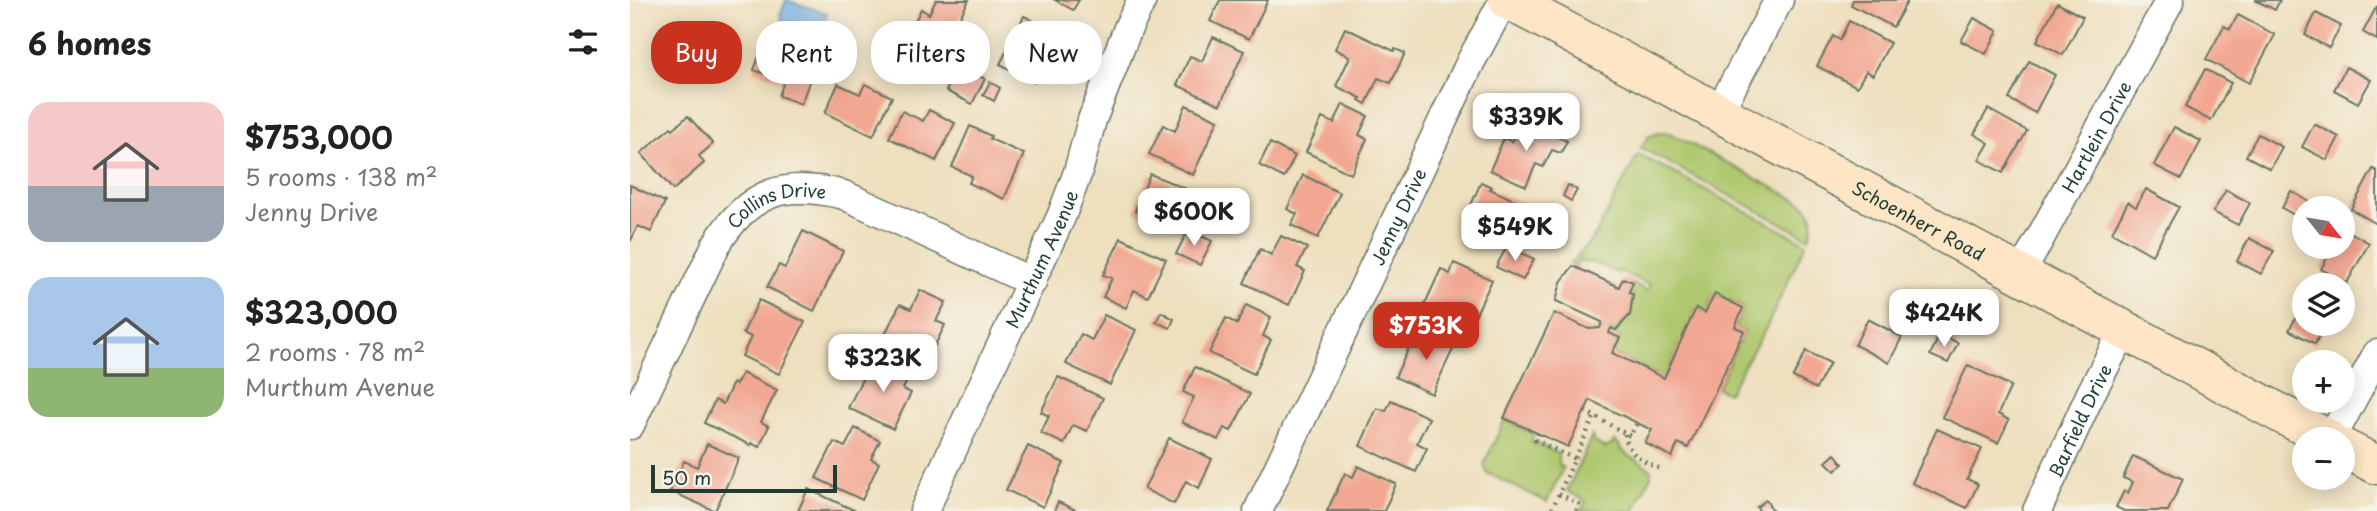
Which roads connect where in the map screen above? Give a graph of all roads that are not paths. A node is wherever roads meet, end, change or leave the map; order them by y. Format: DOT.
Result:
graph roads {
  1 [pos="1142,0"];
  2 [pos="1506,0"];
  3 [pos="1779,0"];
  4 [pos="2170,0"];
  5 [pos="1718,113"];
  6 [pos="2020,275"];
  7 [pos="1032,282"];
  8 [pos="2124,330"];
  9 [pos="2377,354"];
  10 [pos="630,425"];
  11 [pos="2306,427"];
  12 [pos="2336,427"];
  13 [pos="2355,454"];
  14 [pos="2377,466"];
  15 [pos="924,511"];
  16 [pos="1258,511"];
  17 [pos="2037,511"];
  1 -- 7 [label="street, Murthum Avenue"];
  2 -- 5 [label="main road, Schoenherr Road"];
  2 -- 16 [label="street, Jenny Drive"];
  3 -- 5 [label="street"];
  4 -- 6 [label="street, Hartlein Drive"];
  5 -- 6 [label="main road, Schoenherr Road"];
  6 -- 8 [label="main road, Schoenherr Road"];
  7 -- 10 [label="street, Collins Drive"];
  7 -- 15 [label="street, Murthum Avenue"];
  8 -- 11 [label="main road, Schoenherr Road"];
  8 -- 17 [label="street, Barfield Drive"];
  9 -- 12 [label="street"];
  13 -- 14 [label="main road"];
}
